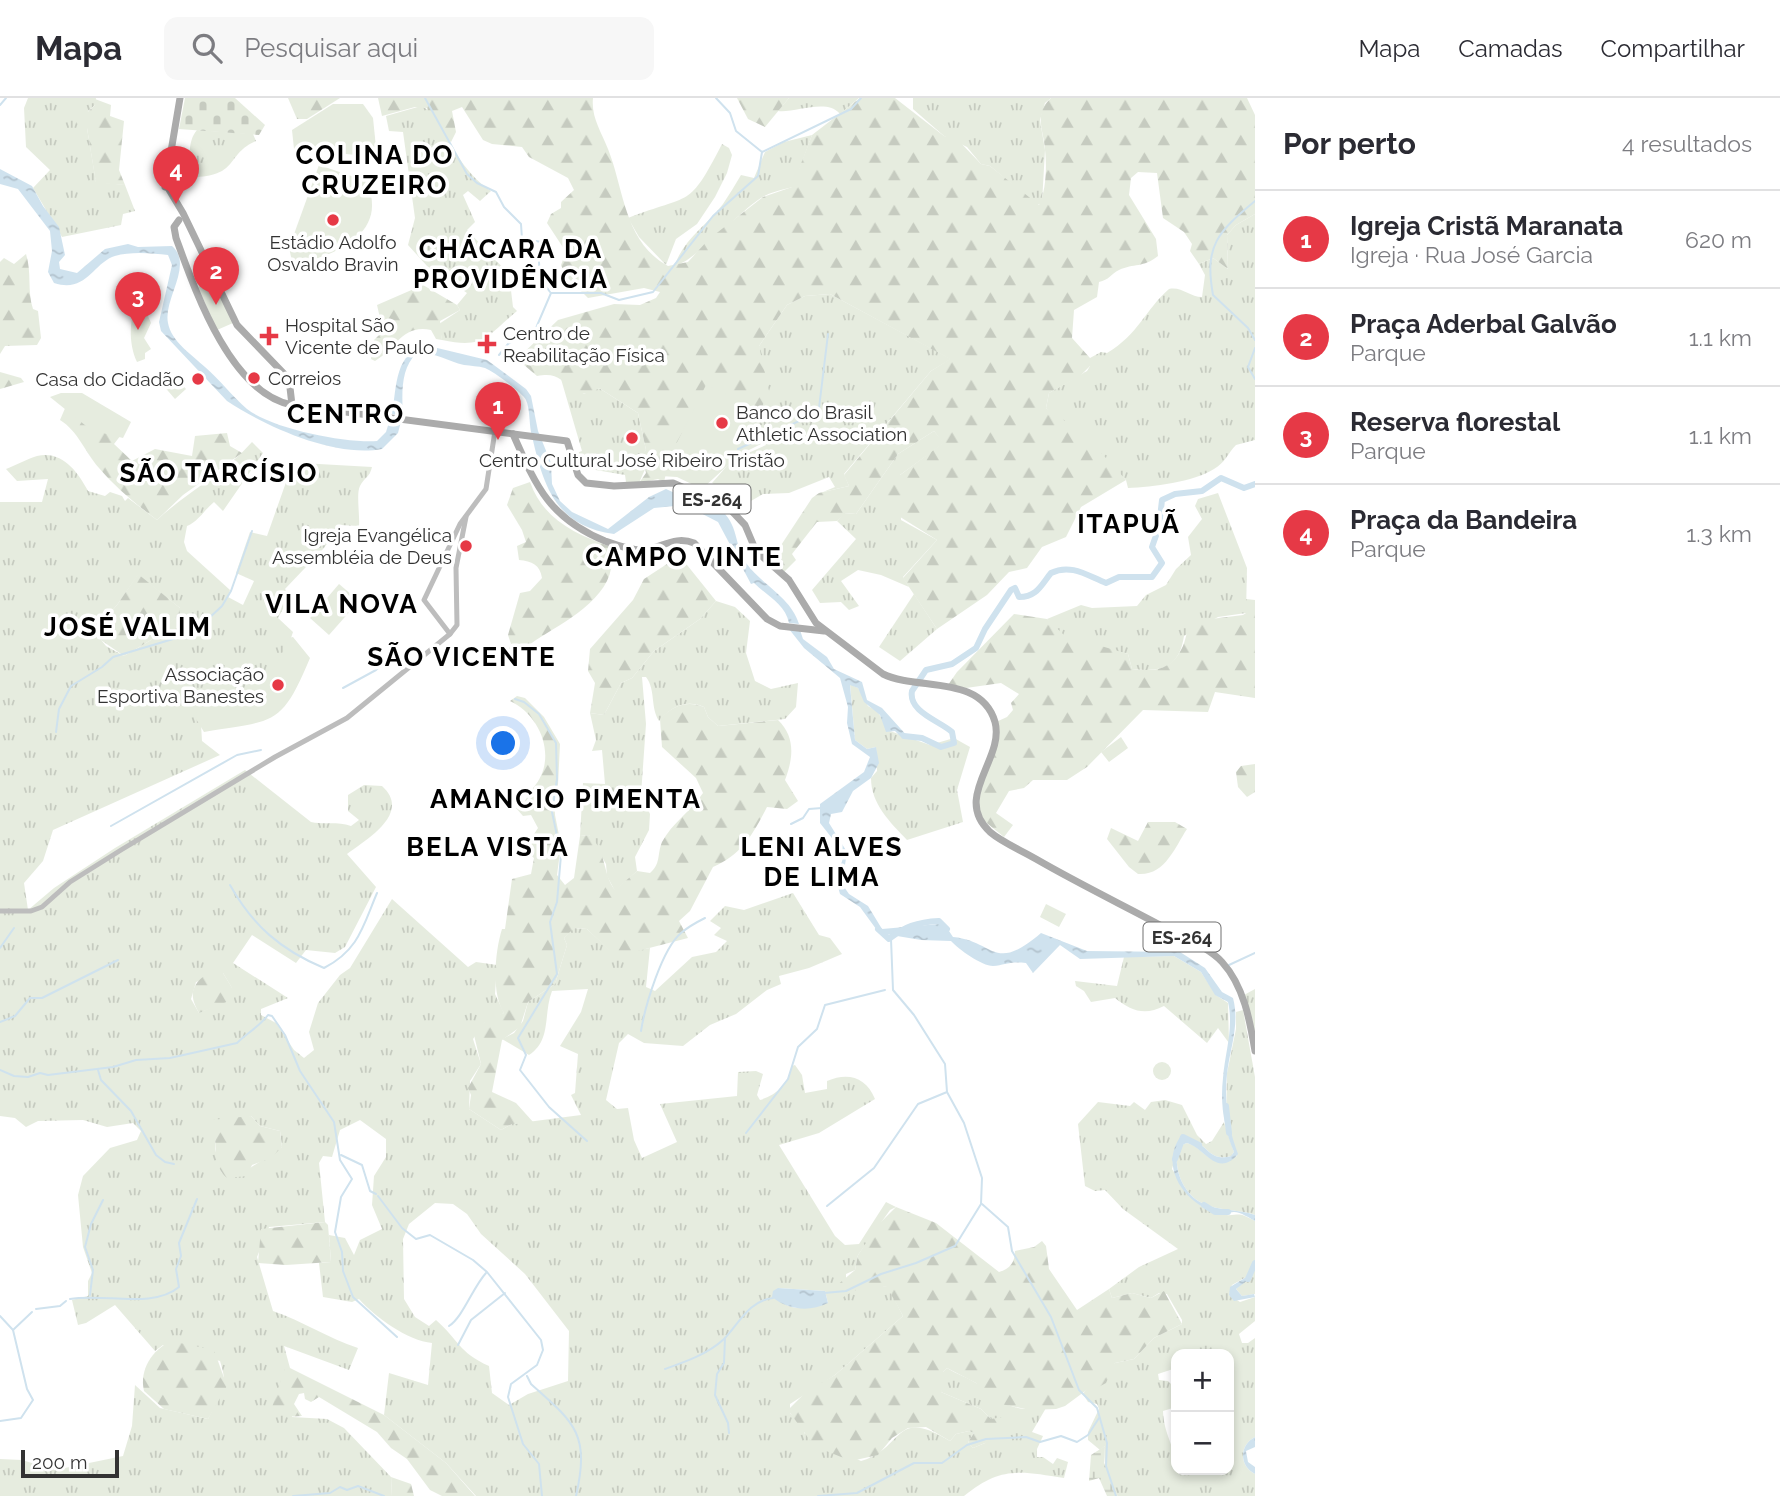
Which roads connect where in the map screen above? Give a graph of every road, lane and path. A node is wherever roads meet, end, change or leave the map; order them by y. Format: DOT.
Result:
graph roads {
  1 [pos="180,98"];
  2 [pos="165,183"];
  3 [pos="178,220"];
  4 [pos="189,224"];
  5 [pos="292,405"];
  6 [pos="495,431"];
  7 [pos="513,434"];
  8 [pos="466,517"];
  9 [pos="812,627"];
  10 [pos="450,634"];
  11 [pos="0,911"];
  12 [pos="1255,1051"];
  1 -- 2 [label="main road, ES-264"];
  2 -- 3 [label="main road, ES-264"];
  2 -- 4 [label="main road"];
  3 -- 4 [label="main road"];
  3 -- 5 [label="main road, ES-264"];
  4 -- 5 [label="main road"];
  5 -- 6 [label="main road, ES-264"];
  6 -- 7 [label="main road, ES-264"];
  6 -- 8 [label="main road"];
  7 -- 9 [label="main road, ES-264"];
  7 -- 9 [label="main road, ES-264"];
  8 -- 10 [label="main road"];
  8 -- 10 [label="main road"];
  9 -- 12 [label="main road, ES-264"];
  10 -- 11 [label="main road"];
}
